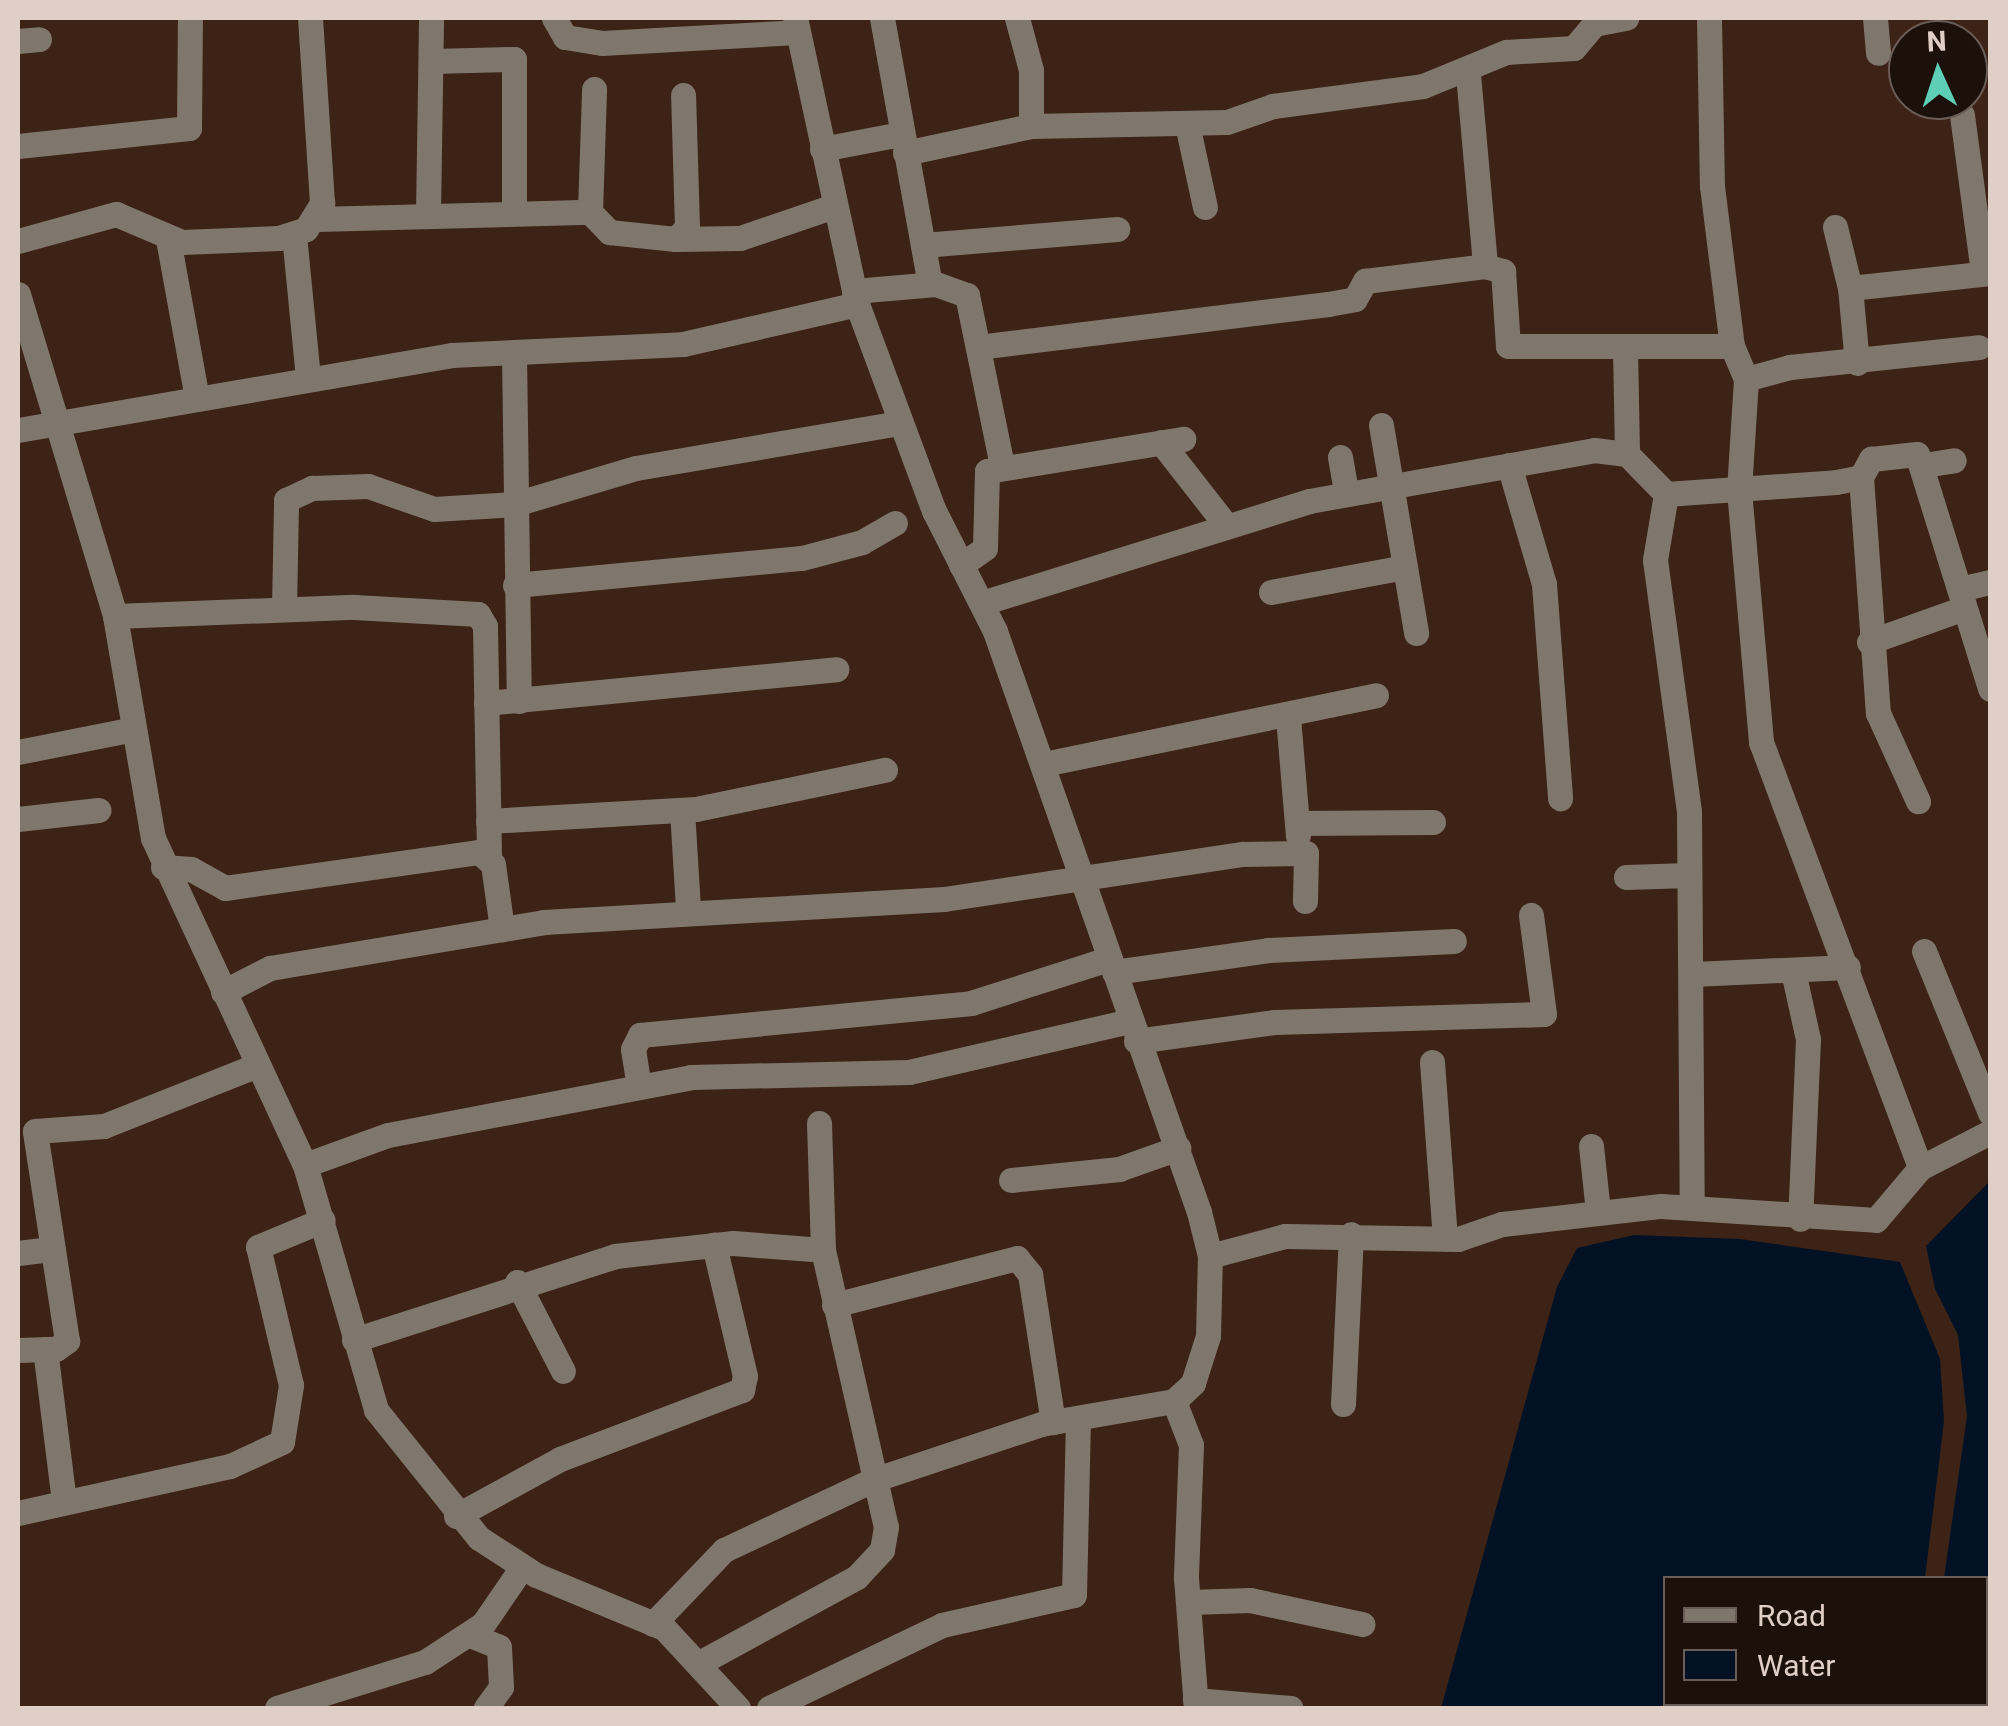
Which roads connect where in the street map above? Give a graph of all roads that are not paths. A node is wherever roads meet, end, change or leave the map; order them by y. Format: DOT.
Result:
graph roads {
  1 [pos="190,18"];
  2 [pos="310,18"];
  3 [pos="430,18"];
  4 [pos="554,18"];
  5 [pos="882,18"];
  6 [pos="1017,18"];
  7 [pos="1621,18"];
  8 [pos="1709,18"];
  9 [pos="1876,18"];
  10 [pos="796,25"];
  11 [pos="651,30"];
  12 [pos="1878,54"];
  13 [pos="432,61"];
  14 [pos="1468,74"];
  15 [pos="594,88"];
  16 [pos="683,94"];
  17 [pos="1963,120"];
  18 [pos="1186,124"];
  19 [pos="1030,126"];
  20 [pos="903,143"];
  21 [pos="18,146"];
  22 [pos="822,149"];
  23 [pos="834,206"];
  24 [pos="1205,207"];
  25 [pos="514,210"];
  26 [pos="590,212"];
  27 [pos="428,214"];
  28 [pos="316,220"];
  29 [pos="1835,226"];
  30 [pos="1117,229"];
  31 [pos="294,236"];
  32 [pos="168,239"];
  33 [pos="676,239"];
  34 [pos="18,241"];
  35 [pos="923,244"];
  36 [pos="1485,266"];
  37 [pos="1986,273"];
  38 [pos="930,284"];
  39 [pos="1850,288"];
  40 [pos="18,294"];
  41 [pos="855,297"];
  42 [pos="1732,346"];
  43 [pos="978,347"];
  44 [pos="1979,347"];
  45 [pos="1625,348"];
  46 [pos="514,353"];
  47 [pos="1857,363"];
  48 [pos="308,378"];
  49 [pos="1746,379"];
  50 [pos="197,398"];
  51 [pos="899,423"];
  52 [pos="56,424"];
  53 [pos="1381,425"];
  54 [pos="18,430"];
  55 [pos="1628,454"];
  56 [pos="1340,457"];
  57 [pos="1954,460"];
  58 [pos="1002,465"];
  59 [pos="1509,465"];
  60 [pos="1924,465"];
  61 [pos="1861,478"];
  62 [pos="1389,486"];
  63 [pos="1739,490"];
  64 [pos="1346,492"];
  65 [pos="1666,494"];
  66 [pos="514,504"];
  67 [pos="895,523"];
  68 [pos="1224,524"];
  69 [pos="961,565"];
  70 [pos="1405,566"];
  71 [pos="1990,582"];
  72 [pos="515,585"];
  73 [pos="1272,592"];
  74 [pos="1964,598"];
  75 [pos="982,602"];
  76 [pos="284,609"];
  77 [pos="115,616"];
  78 [pos="1416,634"];
  79 [pos="1869,642"];
  80 [pos="836,669"];
  81 [pos="1990,689"];
  82 [pos="1376,695"];
  83 [pos="519,701"];
  84 [pos="486,703"];
  85 [pos="1288,716"];
  86 [pos="134,729"];
  87 [pos="18,752"];
  88 [pos="1044,764"];
  89 [pos="885,770"];
  90 [pos="1560,798"];
  91 [pos="1918,802"];
  92 [pos="98,810"];
  93 [pos="682,810"];
  94 [pos="18,819"];
  95 [pos="488,821"];
  96 [pos="1433,822"];
  97 [pos="1297,824"];
  98 [pos="1300,851"];
  99 [pos="489,855"];
  100 [pos="163,868"];
  101 [pos="1079,874"];
  102 [pos="1626,876"];
  103 [pos="1689,876"];
  104 [pos="1305,901"];
  105 [pos="688,909"];
  106 [pos="1531,914"];
  107 [pos="502,929"];
  108 [pos="1454,942"];
  109 [pos="1924,950"];
  110 [pos="1111,965"];
  111 [pos="1848,967"];
  112 [pos="1793,971"];
  113 [pos="1693,974"];
  114 [pos="224,992"];
  115 [pos="1133,1031"];
  116 [pos="1432,1062"];
  117 [pos="248,1069"];
  118 [pos="639,1087"];
  119 [pos="1990,1113"];
  120 [pos="819,1123"];
  121 [pos="1990,1132"];
  122 [pos="1591,1146"];
  123 [pos="1178,1148"];
  124 [pos="305,1164"];
  125 [pos="1920,1168"];
  126 [pos="1011,1180"];
  127 [pos="1692,1206"];
  128 [pos="1598,1212"];
  129 [pos="1800,1218"];
  130 [pos="312,1224"];
  131 [pos="1351,1234"];
  132 [pos="1445,1239"];
  133 [pos="714,1245"];
  134 [pos="53,1250"];
  135 [pos="823,1250"];
  136 [pos="18,1252"];
  137 [pos="1210,1256"];
  138 [pos="516,1282"];
  139 [pos="834,1306"];
  140 [pos="354,1340"];
  141 [pos="18,1350"];
  142 [pos="45,1350"];
  143 [pos="563,1371"];
  144 [pos="1174,1401"];
  145 [pos="1343,1404"];
  146 [pos="1065,1420"];
  147 [pos="873,1480"];
  148 [pos="64,1502"];
  149 [pos="18,1513"];
  150 [pos="456,1516"];
  151 [pos="522,1566"];
  152 [pos="1188,1602"];
  153 [pos="653,1624"];
  154 [pos="1362,1624"];
  155 [pos="470,1635"];
  156 [pos="700,1663"];
  157 [pos="1196,1704"];
  158 [pos="277,1708"];
  159 [pos="486,1708"];
  160 [pos="738,1708"];
  161 [pos="768,1708"];
  162 [pos="1291,1708"];
  1 -- 21 [label="street"];
  2 -- 28 [label="street"];
  3 -- 13 [label="street"];
  4 -- 11 [label="street"];
  5 -- 20 [label="street"];
  6 -- 19 [label="street"];
  7 -- 14 [label="street"];
  8 -- 42 [label="street"];
  9 -- 12 [label="street"];
  10 -- 11 [label="street"];
  10 -- 22 [label="street"];
  13 -- 25 [label="street"];
  13 -- 27 [label="street"];
  14 -- 18 [label="street"];
  14 -- 36 [label="street"];
  15 -- 26 [label="street"];
  16 -- 33 [label="street"];
  17 -- 37 [label="street"];
  18 -- 19 [label="street"];
  18 -- 24 [label="street"];
  19 -- 20 [label="street"];
  20 -- 22 [label="street"];
  20 -- 35 [label="street"];
  22 -- 23 [label="street"];
  23 -- 33 [label="street"];
  23 -- 41 [label="street"];
  25 -- 26 [label="street"];
  25 -- 27 [label="street"];
  26 -- 33 [label="street"];
  27 -- 28 [label="street"];
  28 -- 31 [label="street"];
  29 -- 39 [label="street"];
  30 -- 35 [label="street"];
  31 -- 32 [label="street"];
  31 -- 48 [label="street"];
  32 -- 34 [label="street"];
  32 -- 50 [label="street"];
  35 -- 38 [label="street"];
  36 -- 43 [label="street"];
  36 -- 45 [label="street"];
  37 -- 39 [label="street"];
  38 -- 41 [label="street"];
  38 -- 43 [label="street"];
  39 -- 47 [label="street"];
  40 -- 52 [label="street"];
  41 -- 46 [label="street"];
  41 -- 51 [label="street"];
  42 -- 45 [label="street"];
  42 -- 49 [label="street"];
  43 -- 58 [label="street"];
  44 -- 47 [label="street"];
  45 -- 55 [label="street"];
  46 -- 48 [label="street"];
  46 -- 66 [label="street"];
  47 -- 49 [label="street"];
  48 -- 50 [label="street"];
  49 -- 63 [label="street"];
  50 -- 52 [label="street"];
  51 -- 66 [label="street"];
  51 -- 69 [label="street"];
  52 -- 54 [label="street"];
  52 -- 77 [label="street"];
  53 -- 62 [label="street"];
  55 -- 59 [label="street"];
  55 -- 65 [label="street"];
  56 -- 64 [label="street"];
  57 -- 60 [label="street"];
  58 -- 68 [label="street"];
  58 -- 69 [label="street"];
  59 -- 62 [label="street"];
  59 -- 90 [label="street"];
  60 -- 61 [label="street"];
  60 -- 74 [label="street"];
  61 -- 63 [label="street"];
  61 -- 79 [label="street"];
  62 -- 64 [label="street"];
  62 -- 70 [label="street"];
  63 -- 65 [label="street"];
  63 -- 111 [label="street"];
  64 -- 68 [label="street"];
  65 -- 103 [label="street"];
  66 -- 72 [label="street"];
  66 -- 76 [label="street"];
  67 -- 72 [label="street"];
  68 -- 75 [label="street"];
  69 -- 75 [label="street"];
  70 -- 73 [label="street"];
  70 -- 78 [label="street"];
  71 -- 74 [label="street"];
  72 -- 83 [label="street"];
  74 -- 79 [label="street"];
  74 -- 81 [label="street"];
  75 -- 88 [label="street"];
  76 -- 77 [label="street"];
  76 -- 84 [label="street"];
  77 -- 86 [label="street"];
  79 -- 91 [label="street"];
  80 -- 83 [label="street"];
  82 -- 85 [label="street"];
  83 -- 84 [label="street"];
  84 -- 95 [label="street"];
  85 -- 88 [label="street"];
  85 -- 97 [label="street"];
  86 -- 87 [label="street"];
  86 -- 100 [label="street"];
  88 -- 101 [label="street"];
  89 -- 93 [label="street"];
  92 -- 94 [label="street"];
  93 -- 95 [label="street"];
  93 -- 105 [label="street"];
  95 -- 99 [label="street"];
  96 -- 97 [label="street"];
  97 -- 98 [label="street"];
  98 -- 101 [label="street"];
  98 -- 104 [label="street"];
  99 -- 100 [label="street"];
  99 -- 107 [label="street"];
  100 -- 114 [label="street"];
  101 -- 105 [label="street"];
  101 -- 110 [label="street"];
  102 -- 103 [label="street"];
  103 -- 113 [label="street"];
  105 -- 107 [label="street"];
  106 -- 115 [label="street"];
  107 -- 114 [label="street"];
  108 -- 110 [label="street"];
  109 -- 119 [label="street"];
  110 -- 115 [label="street"];
  110 -- 118 [label="street"];
  111 -- 112 [label="street"];
  111 -- 125 [label="street"];
  112 -- 113 [label="street"];
  112 -- 129 [label="street"];
  113 -- 127 [label="street"];
  114 -- 117 [label="street"];
  115 -- 118 [label="street"];
  115 -- 123 [label="street"];
  116 -- 132 [label="street"];
  117 -- 124 [label="street"];
  117 -- 134 [label="street"];
  118 -- 124 [label="street"];
  120 -- 135 [label="street"];
  121 -- 125 [label="street"];
  122 -- 128 [label="street"];
  123 -- 126 [label="street"];
  123 -- 137 [label="street"];
  124 -- 130 [label="street"];
  125 -- 129 [label="street"];
  127 -- 128 [label="street"];
  127 -- 129 [label="street"];
  128 -- 132 [label="street"];
  130 -- 140 [label="street"];
  130 -- 148 [label="street"];
  131 -- 132 [label="street"];
  131 -- 137 [label="street"];
  131 -- 145 [label="street"];
  133 -- 135 [label="street"];
  133 -- 138 [label="street"];
  133 -- 150 [label="street"];
  134 -- 136 [label="street"];
  134 -- 142 [label="street"];
  135 -- 139 [label="street"];
  137 -- 144 [label="street"];
  138 -- 140 [label="street"];
  138 -- 143 [label="street"];
  139 -- 146 [label="street"];
  139 -- 147 [label="street"];
  140 -- 150 [label="street"];
  141 -- 142 [label="street"];
  142 -- 148 [label="street"];
  144 -- 146 [label="street"];
  144 -- 152 [label="street"];
  146 -- 147 [label="street"];
  146 -- 161 [label="street"];
  147 -- 153 [label="street"];
  147 -- 156 [label="street"];
  148 -- 149 [label="street"];
  150 -- 151 [label="street"];
  151 -- 153 [label="street"];
  151 -- 155 [label="street"];
  152 -- 154 [label="street"];
  152 -- 157 [label="street"];
  153 -- 156 [label="street"];
  155 -- 158 [label="street"];
  155 -- 159 [label="street"];
  156 -- 160 [label="street"];
  157 -- 162 [label="street"];
}
